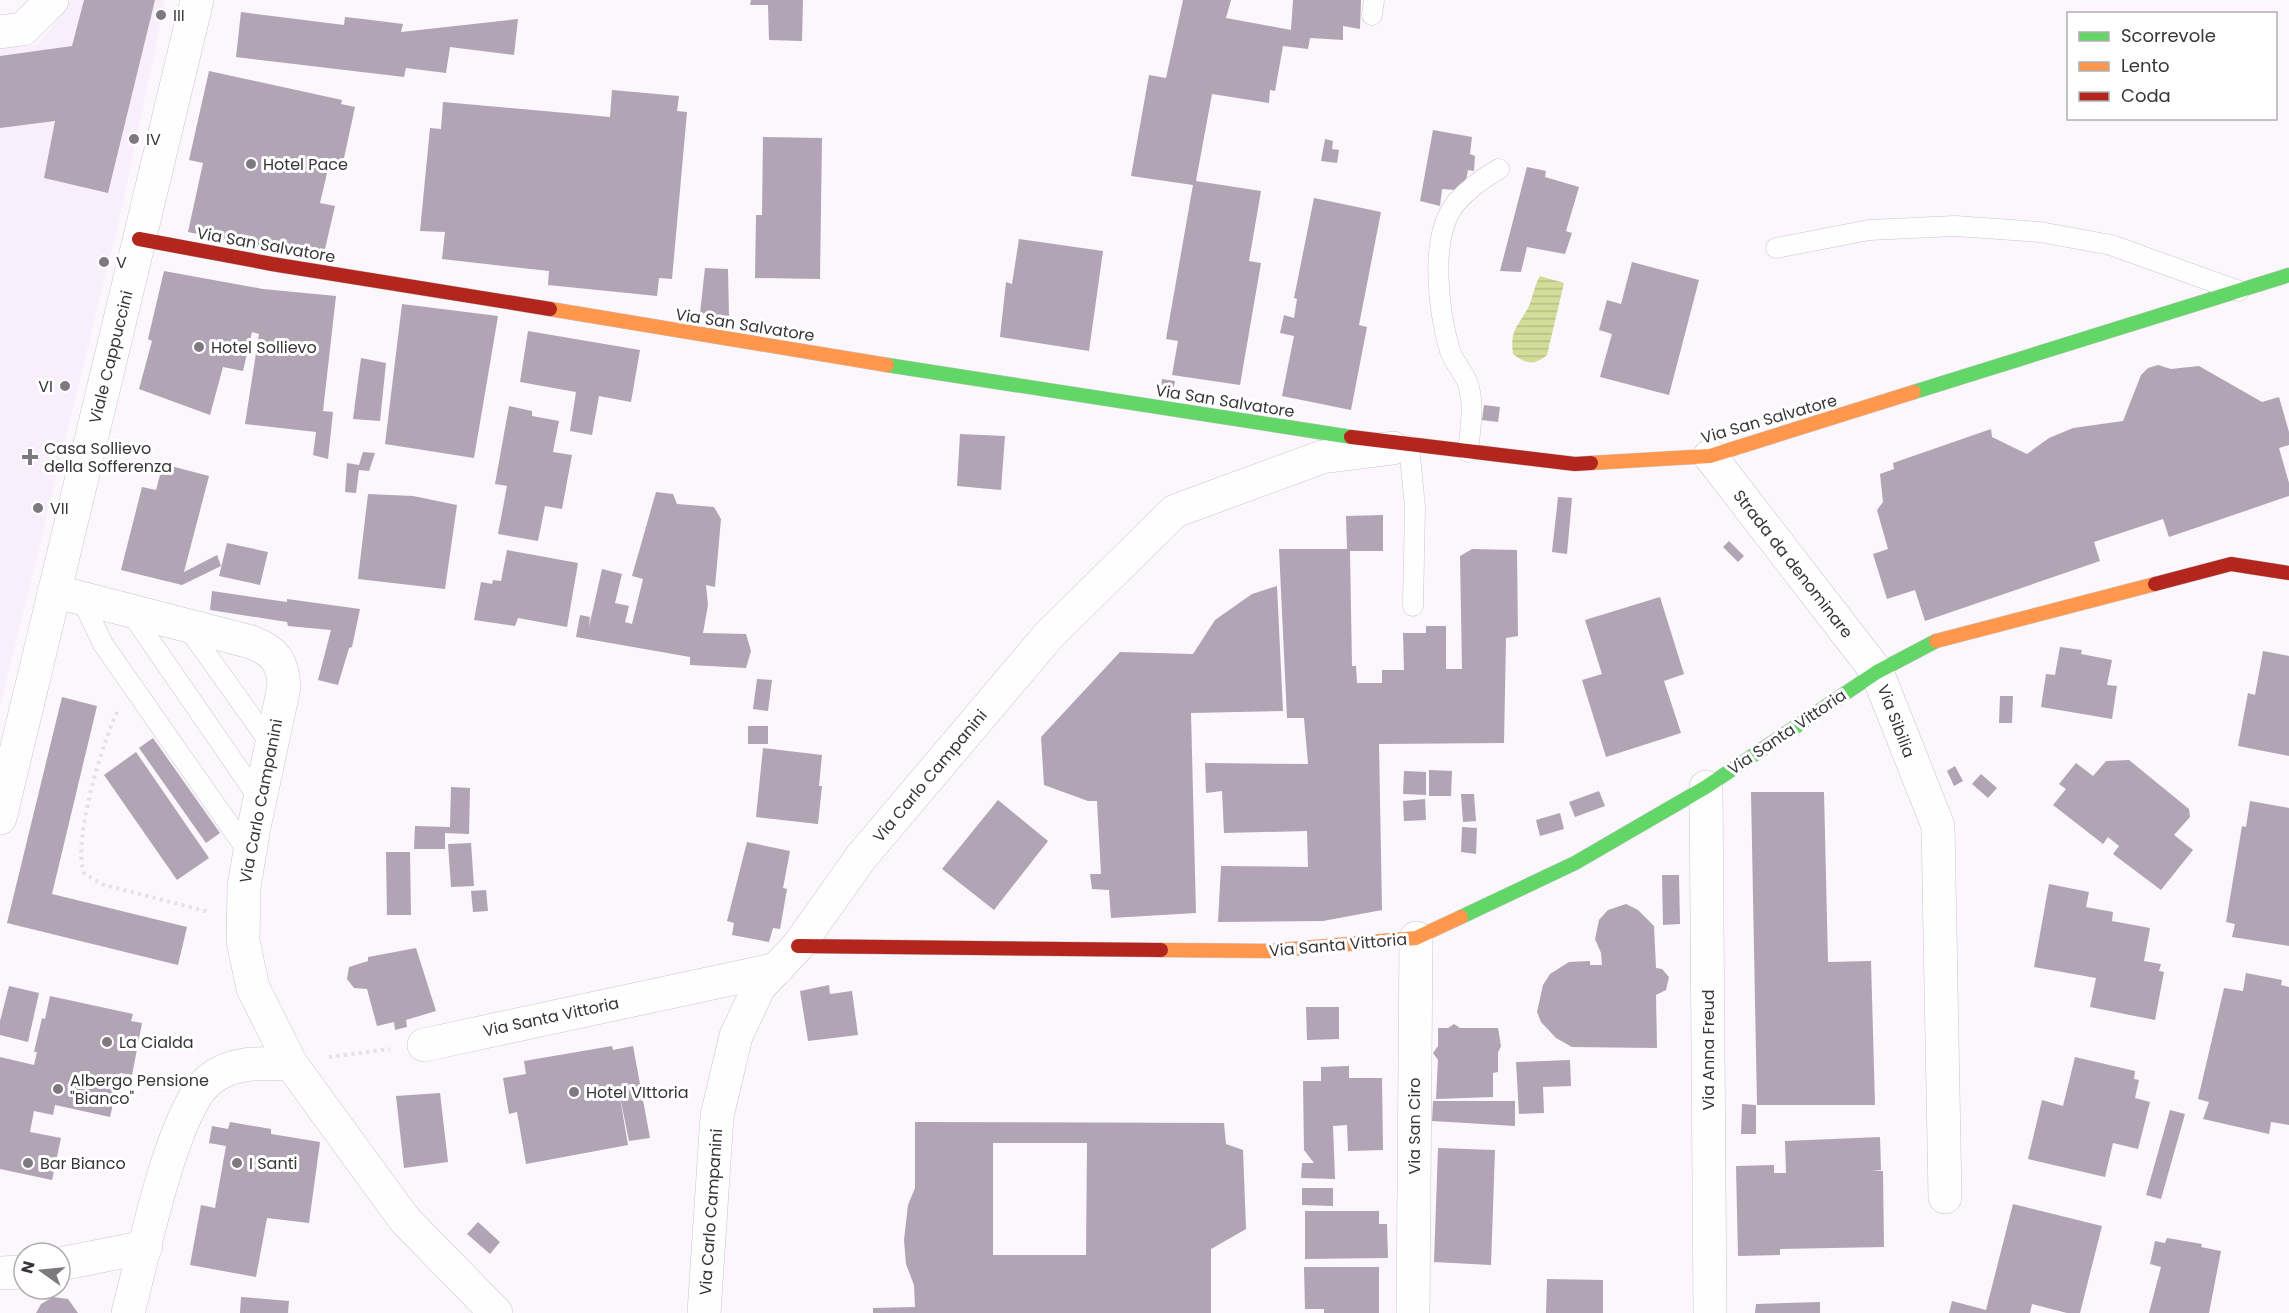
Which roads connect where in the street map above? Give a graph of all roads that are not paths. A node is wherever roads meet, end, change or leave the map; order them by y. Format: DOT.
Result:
graph roads {
  1 [pos="52,0"];
  2 [pos="196,0"];
  3 [pos="0,32"];
  4 [pos="1499,169"];
  5 [pos="139,239"];
  6 [pos="1776,248"];
  7 [pos="2289,275"];
  8 [pos="2239,291"];
  9 [pos="1409,446"];
  10 [pos="1468,453"];
  11 [pos="1710,456"];
  12 [pos="2289,573"];
  13 [pos="67,594"];
  14 [pos="1413,606"];
  15 [pos="129,610"];
  16 [pos="185,624"];
  17 [pos="1877,672"];
  18 [pos="272,746"];
  19 [pos="1706,787"];
  20 [pos="260,800"];
  21 [pos="0,818"];
  22 [pos="249,853"];
  23 [pos="1416,938"];
  24 [pos="788,957"];
  25 [pos="424,1045"];
  26 [pos="291,1064"];
  27 [pos="1945,1197"];
  28 [pos="146,1247"];
  29 [pos="72,1262"];
  30 [pos="128,1313"];
  31 [pos="496,1313"];
  32 [pos="704,1313"];
  33 [pos="1413,1313"];
  34 [pos="1710,1313"];
  1 -- 3 [label="street"];
  2 -- 5 [label="street, Viale Cappuccini"];
  4 -- 10 [label="lane"];
  5 -- 9 [label="street, Via San Salvatore"];
  5 -- 13 [label="street, Viale Cappuccini"];
  6 -- 8 [label="lane"];
  7 -- 8 [label="street, Via San Salvatore"];
  8 -- 11 [label="street, Via San Salvatore"];
  9 -- 10 [label="street, Via San Salvatore"];
  9 -- 14 [label="lane"];
  9 -- 24 [label="street, Via Carlo Campanini"];
  10 -- 11 [label="street, Via San Salvatore"];
  11 -- 17 [label="street, Strada da denominare"];
  12 -- 17 [label="street, Via Sibilia"];
  13 -- 15 [label="street, Via Carlo Campanini"];
  13 -- 21 [label="street, Viale Cappuccini"];
  13 -- 22 [label="lane"];
  15 -- 16 [label="street, Via Carlo Campanini"];
  15 -- 20 [label="lane"];
  16 -- 18 [label="lane"];
  16 -- 18 [label="street, Via Carlo Campanini"];
  17 -- 19 [label="street, Via Santa Vittoria"];
  17 -- 27 [label="street, Via Sibilia"];
  18 -- 20 [label="street, Via Carlo Campanini"];
  19 -- 23 [label="street, Via Santa Vittoria"];
  19 -- 34 [label="street, Via Anna Freud"];
  20 -- 22 [label="street, Via Carlo Campanini"];
  22 -- 26 [label="street, Via Carlo Campanini"];
  23 -- 24 [label="street, Via Santa Vittoria"];
  23 -- 33 [label="street, Via San Ciro"];
  24 -- 25 [label="street, Via Santa Vittoria"];
  24 -- 32 [label="street, Via Carlo Campanini"];
  26 -- 28 [label="street"];
  26 -- 31 [label="street, Via Carlo Campanini"];
  28 -- 29 [label="street"];
  28 -- 30 [label="street"];
}
